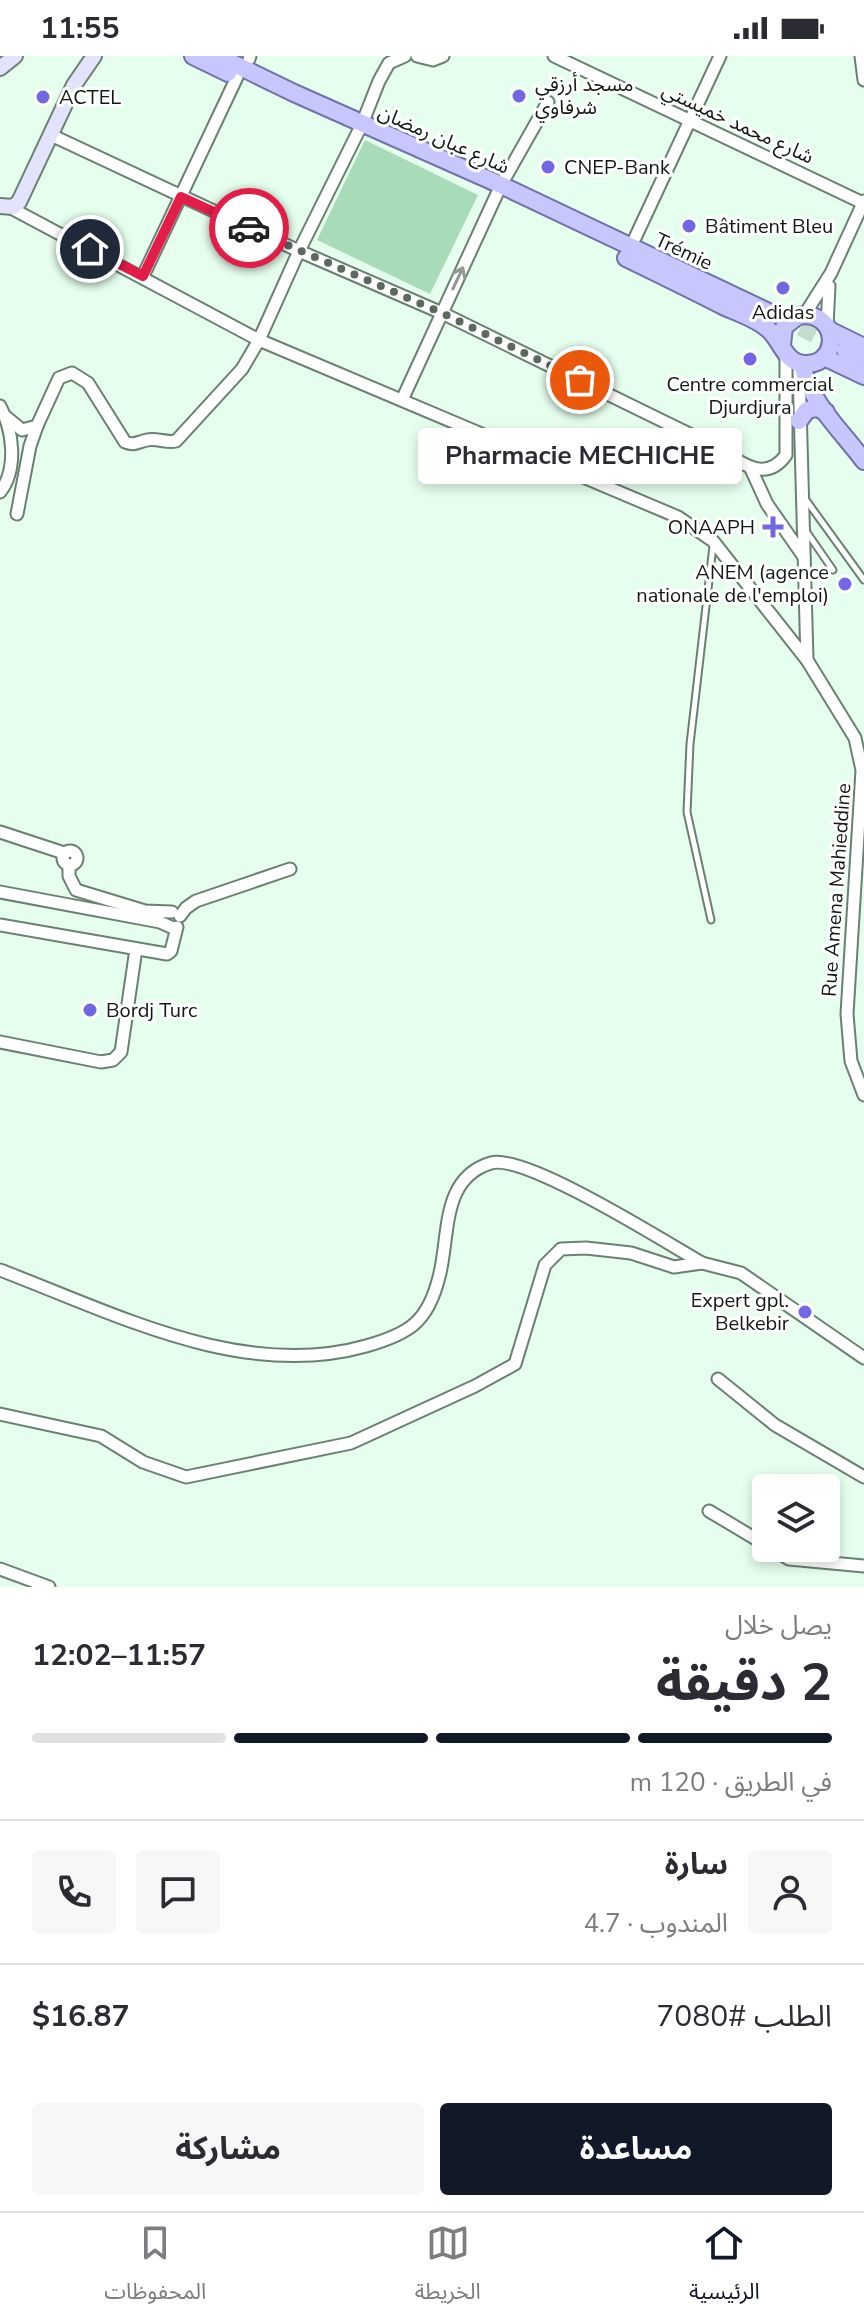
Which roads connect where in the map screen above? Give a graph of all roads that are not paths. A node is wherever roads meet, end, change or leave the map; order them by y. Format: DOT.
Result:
graph roads {
  1 [pos="193,56"];
  2 [pos="218,56"];
  3 [pos="405,56"];
  4 [pos="417,56"];
  5 [pos="443,56"];
  6 [pos="554,56"];
  7 [pos="720,56"];
  8 [pos="861,56"];
  9 [pos="247,57"];
  10 [pos="90,59"];
  11 [pos="390,59"];
  12 [pos="237,77"];
  13 [pos="864,80"];
  14 [pos="294,93"];
  15 [pos="548,102"];
  16 [pos="690,121"];
  17 [pos="362,124"];
  18 [pos="51,135"];
  19 [pos="501,185"];
  20 [pos="181,197"];
  21 [pos="864,202"];
  22 [pos="4,206"];
  23 [pos="577,221"];
  24 [pos="635,238"];
  25 [pos="299,251"];
  26 [pos="831,273"];
  27 [pos="143,276"];
  28 [pos="442,313"];
  29 [pos="775,315"];
  30 [pos="802,315"];
  31 [pos="828,328"];
  32 [pos="259,340"];
  33 [pos="864,347"];
  34 [pos="845,350"];
  35 [pos="792,357"];
  36 [pos="823,358"];
  37 [pos="864,359"];
  38 [pos="864,376"];
  39 [pos="402,400"];
  40 [pos="3,411"];
  41 [pos="826,412"];
  42 [pos="799,421"];
  43 [pos="37,426"];
  44 [pos="848,439"];
  45 [pos="864,461"];
  46 [pos="771,468"];
  47 [pos="751,469"];
  48 [pos="760,491"];
  49 [pos="0,492"];
  50 [pos="802,494"];
  51 [pos="17,514"];
  52 [pos="804,527"];
  53 [pos="713,541"];
  54 [pos="805,559"];
  55 [pos="833,570"];
  56 [pos="864,580"];
  57 [pos="807,660"];
  58 [pos="0,832"];
  59 [pos="290,869"];
  60 [pos="0,892"];
  61 [pos="175,920"];
  62 [pos="711,920"];
  63 [pos="0,925"];
  64 [pos="136,949"];
  65 [pos="0,1042"];
  66 [pos="864,1095"];
  67 [pos="702,1263"];
  68 [pos="0,1270"];
  69 [pos="864,1358"];
  70 [pos="718,1379"];
  71 [pos="0,1414"];
  72 [pos="864,1477"];
  73 [pos="709,1511"];
  74 [pos="752,1537"];
  75 [pos="821,1562"];
  76 [pos="864,1566"];
  77 [pos="0,1569"];
  78 [pos="49,1587"];
  1 -- 12 [label="main road"];
  2 -- 14 [label="main road"];
  3 -- 11 [label="street"];
  4 -- 5 [label="street"];
  6 -- 16 [label="street, شارع محمد خميستي"];
  7 -- 16 [label="street"];
  8 -- 13 [label="street"];
  9 -- 14 [label="main road"];
  10 -- 18 [label="main road"];
  11 -- 17 [label="street"];
  12 -- 14 [label="main road"];
  12 -- 20 [label="street"];
  14 -- 17 [label="main road, شارع عبان رمضان"];
  15 -- 19 [label="street"];
  16 -- 21 [label="street, شارع محمد خميستي"];
  16 -- 24 [label="street"];
  17 -- 19 [label="main road, شارع عبان رمضان"];
  17 -- 25 [label="street"];
  18 -- 20 [label="street"];
  18 -- 22 [label="main road"];
  19 -- 23 [label="main road, شارع عبان رمضان"];
  28 -- 19 [label="street, one-way"];
  20 -- 25 [label="street"];
  20 -- 27 [label="street"];
  21 -- 26 [label="street"];
  22 -- 27 [label="street, Rue Amena Mahieddine"];
  23 -- 24 [label="main road"];
  23 -- 29 [label="main road, Trémie"];
  23 -- 35 [label="main road"];
  24 -- 30 [label="main road"];
  25 -- 28 [label="street"];
  25 -- 32 [label="street"];
  26 -- 30 [label="street"];
  26 -- 31 [label="street"];
  27 -- 32 [label="street, Rue Amena Mahieddine"];
  28 -- 39 [label="street"];
  28 -- 47 [label="street"];
  30 -- 31 [label="main road"];
  30 -- 35 [label="main road"];
  31 -- 33 [label="main road"];
  31 -- 36 [label="main road"];
  32 -- 39 [label="street, Rue Amena Mahieddine"];
  32 -- 43 [label="street"];
  34 -- 37 [label="main road"];
  35 -- 36 [label="main road"];
  35 -- 41 [label="main road"];
  35 -- 42 [label="street"];
  35 -- 46 [label="street"];
  36 -- 38 [label="main road"];
  36 -- 44 [label="main road"];
  39 -- 53 [label="street, Rue Amena Mahieddine"];
  40 -- 43 [label="street"];
  40 -- 49 [label="street"];
  41 -- 42 [label="main road"];
  41 -- 44 [label="main road"];
  42 -- 50 [label="street"];
  43 -- 51 [label="street"];
  44 -- 45 [label="main road"];
  46 -- 47 [label="street"];
  46 -- 48 [label="street"];
  47 -- 48 [label="street"];
  48 -- 54 [label="street"];
  50 -- 52 [label="street"];
  50 -- 56 [label="lane"];
  52 -- 54 [label="street"];
  52 -- 55 [label="lane"];
  53 -- 57 [label="street, Rue Amena Mahieddine"];
  53 -- 62 [label="lane"];
  54 -- 57 [label="street"];
  57 -- 66 [label="street, Rue Amena Mahieddine"];
  58 -- 61 [label="street"];
  59 -- 61 [label="street"];
  60 -- 61 [label="street"];
  61 -- 64 [label="street"];
  63 -- 64 [label="street"];
  64 -- 65 [label="street"];
  67 -- 68 [label="street"];
  67 -- 69 [label="street"];
  67 -- 71 [label="street"];
  70 -- 72 [label="street"];
  73 -- 74 [label="street"];
  75 -- 76 [label="street"];
  77 -- 78 [label="street"];
}
